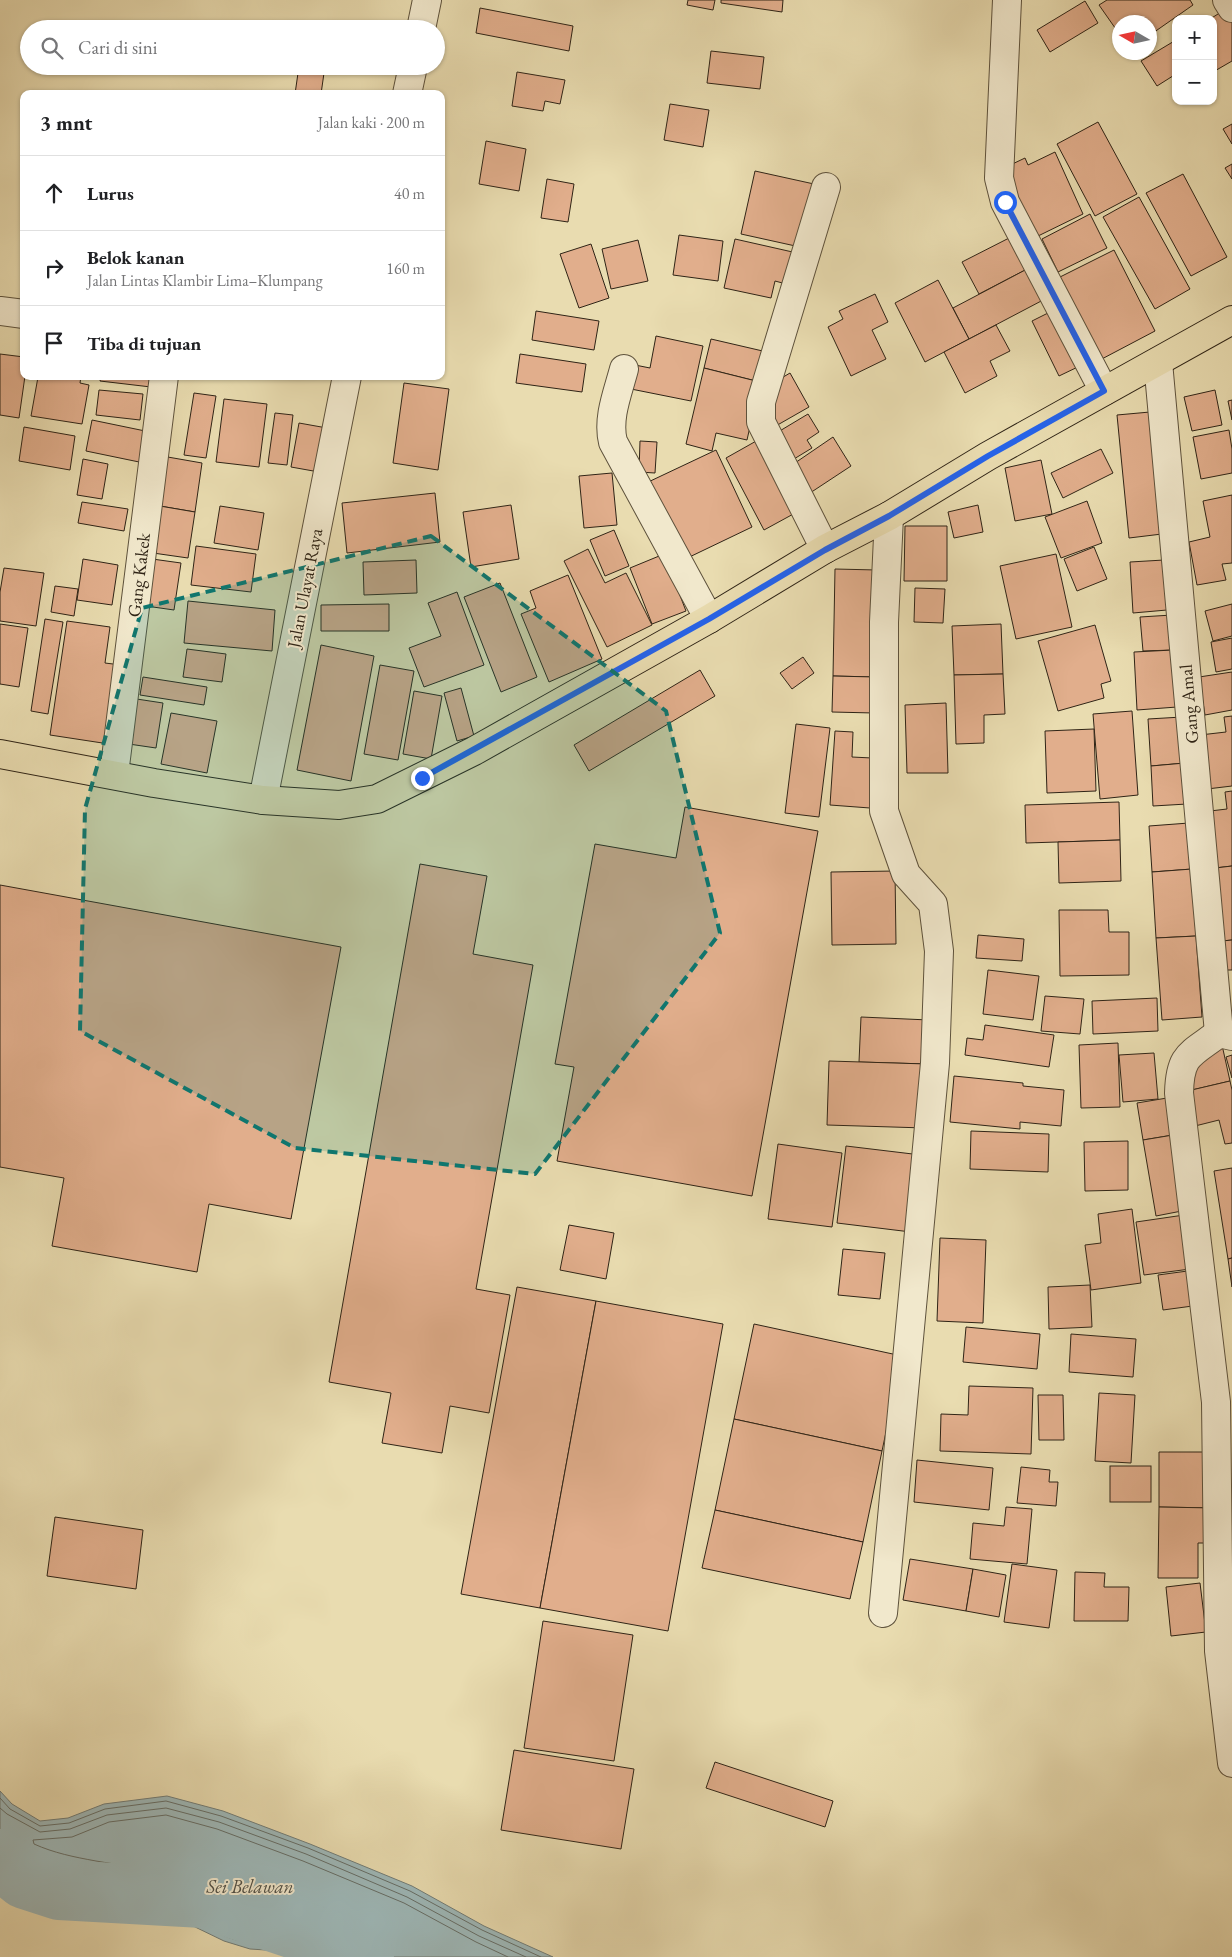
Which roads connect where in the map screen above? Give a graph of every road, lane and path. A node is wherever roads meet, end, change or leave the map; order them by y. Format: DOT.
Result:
graph roads {
  1 [pos="427,0"];
  2 [pos="1007,0"];
  3 [pos="1228,0"];
  4 [pos="1232,8"];
  5 [pos="423,20"];
  6 [pos="411,75"];
  7 [pos="408,90"];
  8 [pos="826,187"];
  9 [pos="0,311"];
  10 [pos="20,314"];
  11 [pos="1232,320"];
  12 [pos="1158,362"];
  13 [pos="624,369"];
  14 [pos="163,380"];
  15 [pos="346,380"];
  16 [pos="1104,391"];
  17 [pos="889,516"];
  18 [pos="825,550"];
  19 [pos="709,619"];
  20 [pos="0,754"];
  21 [pos="114,774"];
  22 [pos="263,800"];
  23 [pos="1226,1035"];
  24 [pos="882,1613"];
  25 [pos="1232,1763"];
  1 -- 5 [label="street"];
  2 -- 16 [label="street"];
  3 -- 4 [label="street"];
  6 -- 7 [label="street"];
  8 -- 18 [label="street"];
  9 -- 10 [label="street"];
  11 -- 12 [label="main road"];
  12 -- 16 [label="main road"];
  12 -- 23 [label="street, Gang Amal"];
  13 -- 19 [label="street"];
  14 -- 21 [label="street, Gang Kakek"];
  15 -- 22 [label="street, Jalan Ulayat Raya"];
  16 -- 17 [label="main road"];
  17 -- 18 [label="main road"];
  17 -- 24 [label="street"];
  18 -- 19 [label="main road"];
  19 -- 22 [label="main road"];
  20 -- 21 [label="main road"];
  21 -- 22 [label="main road"];
  23 -- 25 [label="street"];
}
